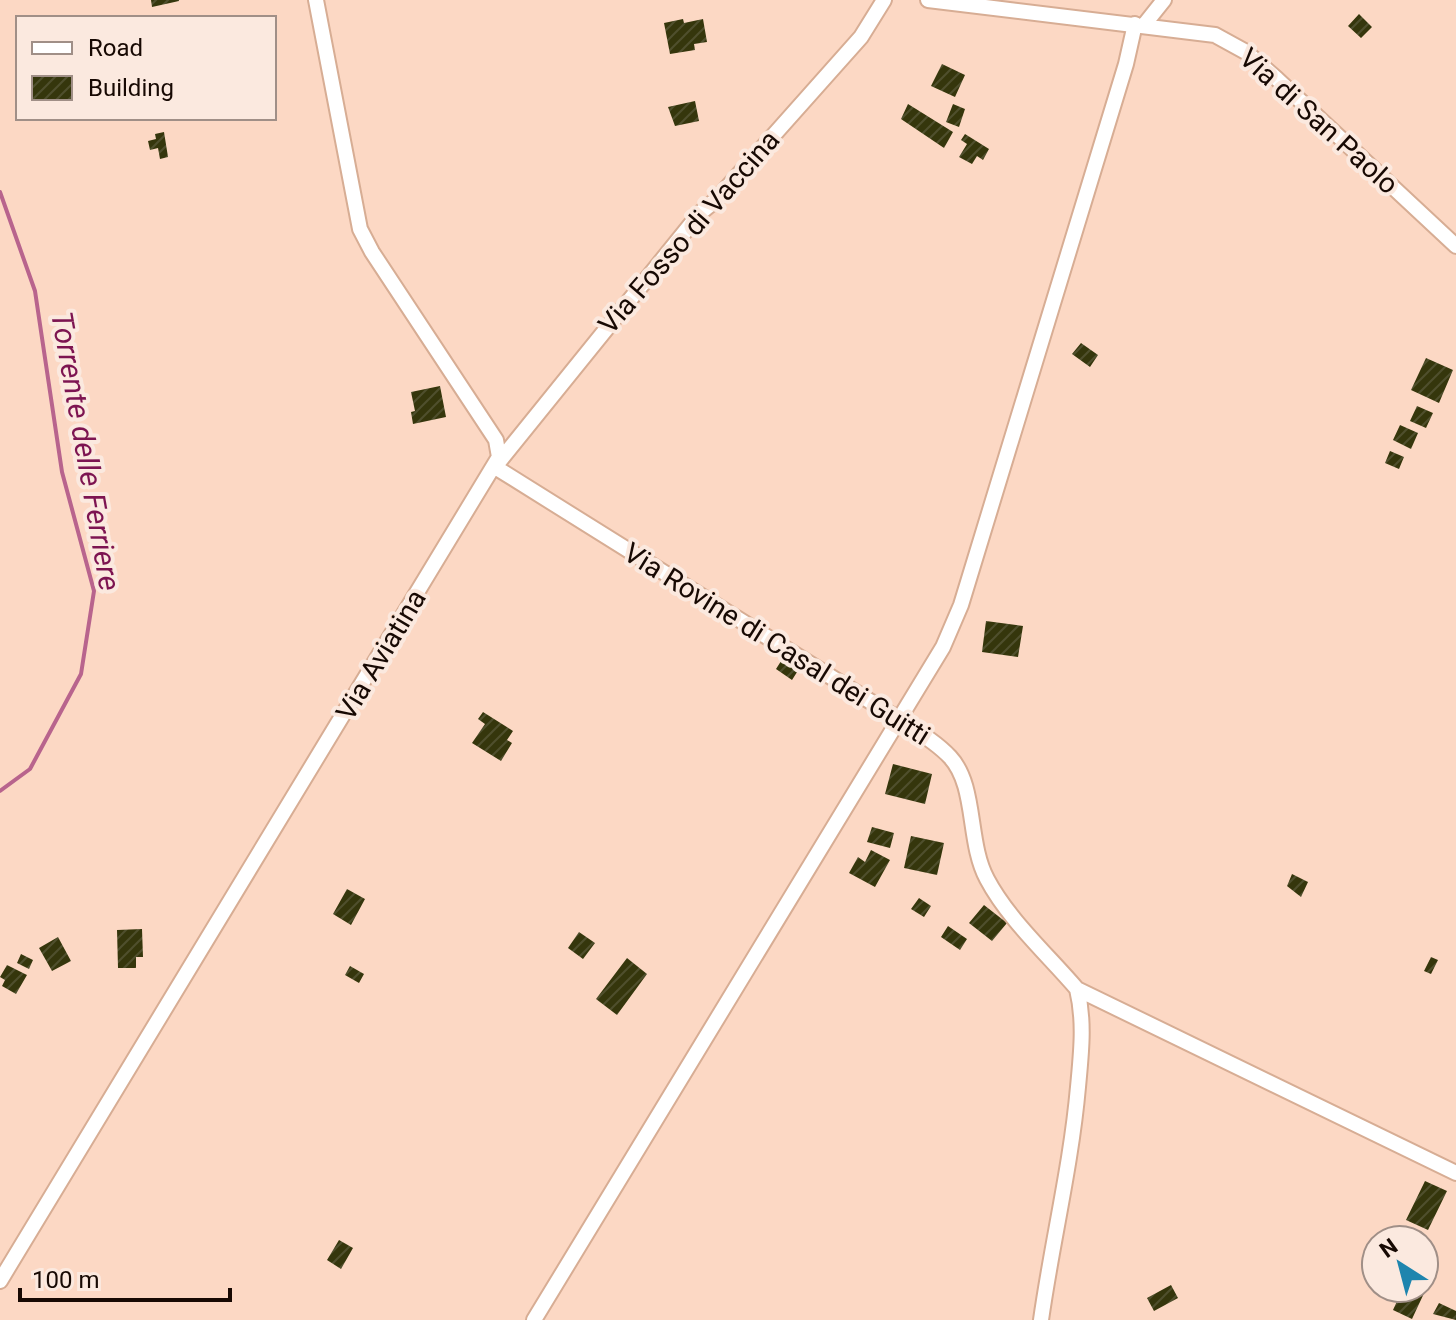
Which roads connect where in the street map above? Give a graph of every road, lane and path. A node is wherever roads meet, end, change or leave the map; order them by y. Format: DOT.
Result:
graph roads {
  1 [pos="316,0"];
  2 [pos="884,0"];
  3 [pos="928,0"];
  4 [pos="1164,0"];
  5 [pos="1140,24"];
  6 [pos="1456,246"];
  7 [pos="495,467"];
  8 [pos="900,720"];
  9 [pos="1077,989"];
  10 [pos="1456,1173"];
  11 [pos="0,1281"];
  12 [pos="534,1320"];
  13 [pos="1041,1320"];
  1 -- 7 [label="street"];
  2 -- 7 [label="street, Via Fosso di Vaccina"];
  3 -- 5 [label="street, Via di San Paolo"];
  4 -- 5 [label="street"];
  5 -- 6 [label="street, Via di San Paolo"];
  5 -- 8 [label="street"];
  7 -- 8 [label="street, Via Rovine di Casal dei Guitti"];
  7 -- 11 [label="street, Via Aviatina"];
  8 -- 9 [label="street, Via Rovine di Casal dei Guitti"];
  8 -- 12 [label="street"];
  9 -- 10 [label="street"];
  9 -- 13 [label="street"];
}
